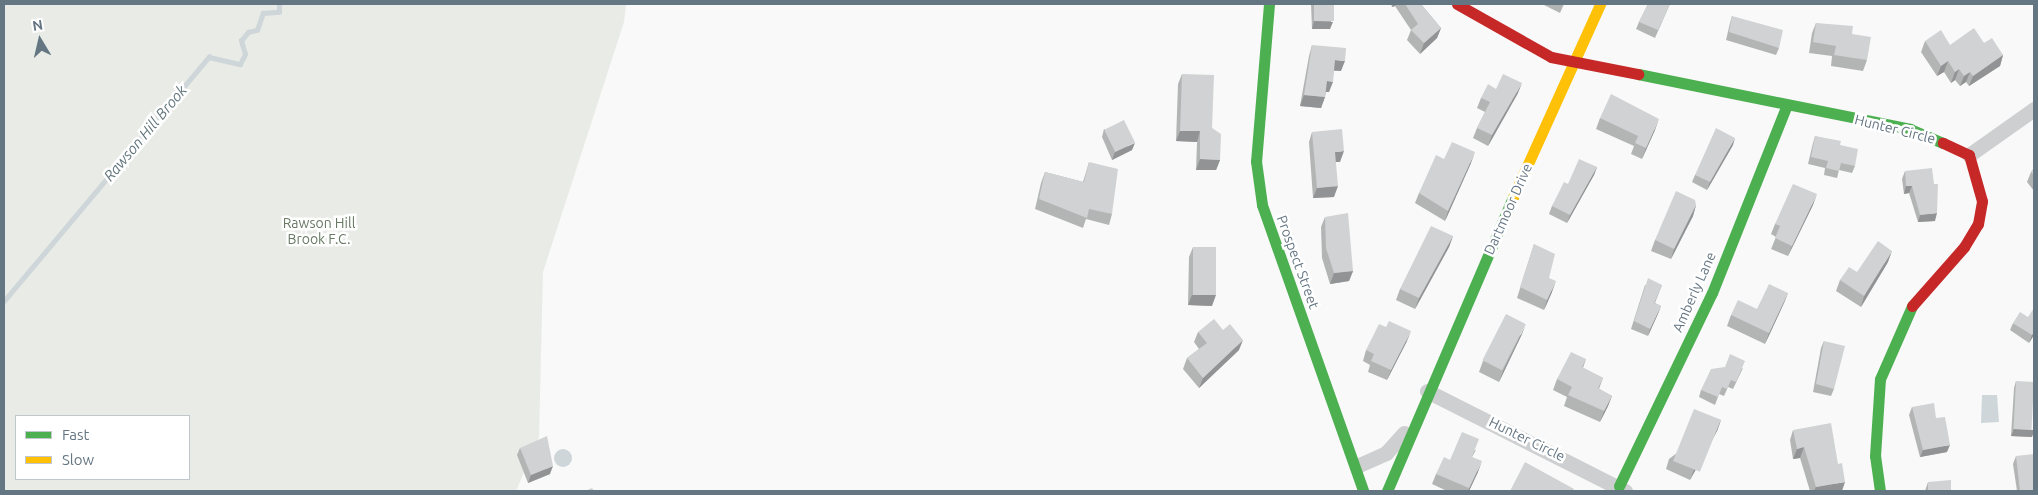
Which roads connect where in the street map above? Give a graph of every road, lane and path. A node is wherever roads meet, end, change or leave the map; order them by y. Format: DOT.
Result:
graph roads {
  1 [pos="1270,4"];
  2 [pos="1457,4"];
  3 [pos="1600,4"];
  4 [pos="1573,63"];
  5 [pos="1786,107"];
  6 [pos="2034,109"];
  7 [pos="1970,155"];
  8 [pos="1427,391"];
  9 [pos="1416,415"];
  10 [pos="1357,466"];
  11 [pos="1390,484"];
  12 [pos="1622,488"];
  13 [pos="1365,491"];
  14 [pos="1880,491"];
  1 -- 10 [label="street, Prospect Street"];
  2 -- 4 [label="street, Hunter Circle"];
  3 -- 4 [label="street, Dartmoor Drive"];
  4 -- 5 [label="street, Hunter Circle"];
  4 -- 8 [label="street, Dartmoor Drive"];
  5 -- 7 [label="street, Hunter Circle"];
  5 -- 12 [label="street, Amberly Lane"];
  6 -- 7 [label="street"];
  7 -- 14 [label="street"];
  8 -- 9 [label="street, Dartmoor Drive"];
  8 -- 12 [label="street, Hunter Circle"];
  9 -- 10 [label="street, Dartmoor Drive"];
  9 -- 11 [label="street, Dartmoor Drive"];
  10 -- 13 [label="street, Prospect Street"];
  11 -- 13 [label="street"];
}
